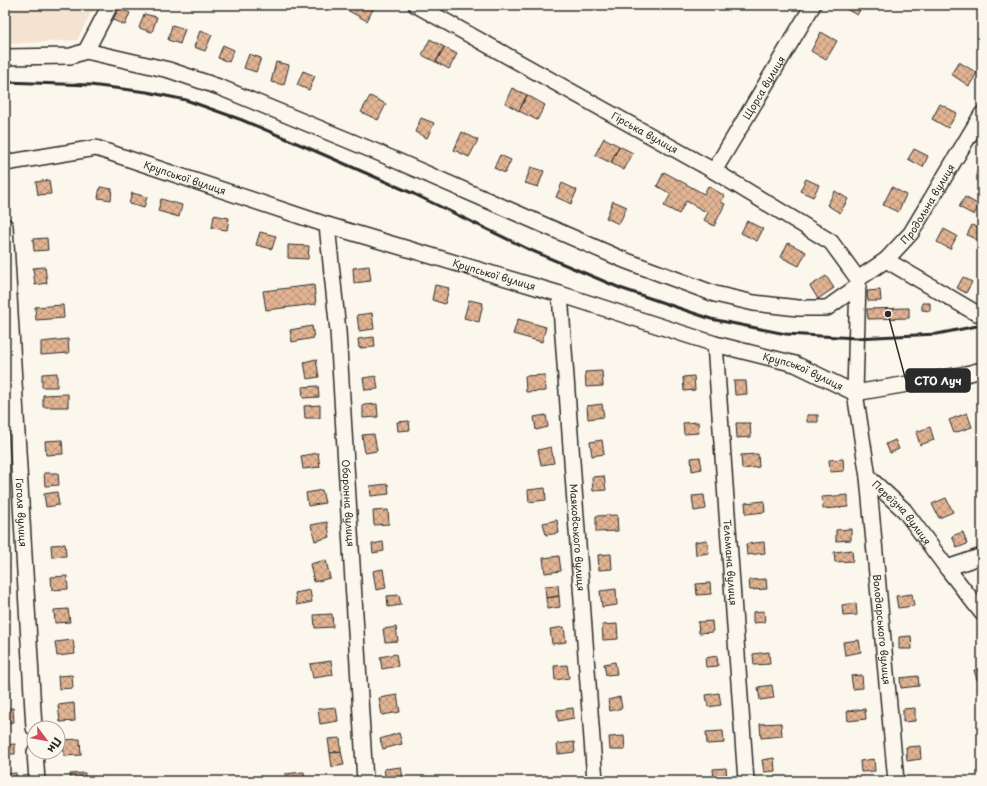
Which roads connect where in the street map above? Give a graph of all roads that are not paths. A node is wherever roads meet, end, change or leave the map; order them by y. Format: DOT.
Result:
graph roads {
  1 [pos="110,5"];
  2 [pos="416,5"];
  3 [pos="813,5"];
  4 [pos="86,51"];
  5 [pos="5,57"];
  6 [pos="982,114"];
  7 [pos="5,163"];
  8 [pos="714,171"];
  9 [pos="327,225"];
  10 [pos="5,226"];
  11 [pos="886,260"];
  12 [pos="858,282"];
  13 [pos="560,294"];
  14 [pos="982,311"];
  15 [pos="715,344"];
  16 [pos="982,370"];
  17 [pos="855,393"];
  18 [pos="868,477"];
  19 [pos="982,556"];
  20 [pos="947,568"];
  21 [pos="982,613"];
  22 [pos="34,720"];
  23 [pos="36,760"];
  24 [pos="37,781"];
  25 [pos="365,781"];
  26 [pos="595,781"];
  27 [pos="746,781"];
  28 [pos="896,781"];
  1 -- 4 [label="street"];
  2 -- 8 [label="street, Гірська вулиця"];
  3 -- 8 [label="street, Щорса вулиця"];
  4 -- 5 [label="street"];
  4 -- 12 [label="street, Продольна вулиця"];
  6 -- 11 [label="street, Продольна вулиця"];
  7 -- 9 [label="street, Крупської вулиця"];
  8 -- 12 [label="street, Гірська вулиця"];
  9 -- 13 [label="street, Крупської вулиця"];
  9 -- 25 [label="street, Оборонна вулиця"];
  10 -- 22 [label="street, Гоголя вулиця"];
  11 -- 12 [label="street, Продольна вулиця"];
  11 -- 14 [label="street"];
  12 -- 17 [label="street, Переїзна вулиця"];
  13 -- 15 [label="street, Крупської вулиця"];
  13 -- 26 [label="street, Маяковського вулиця"];
  15 -- 17 [label="street, Крупської вулиця"];
  15 -- 27 [label="street, Тельмана вулиця"];
  16 -- 17 [label="street, Крупської вулиця"];
  17 -- 18 [label="street, Переїзна вулиця"];
  18 -- 20 [label="street, Переїзна вулиця"];
  18 -- 28 [label="street, Володарського вулиця"];
  19 -- 20 [label="street"];
  20 -- 21 [label="street, Переїзна вулиця"];
  23 -- 24 [label="street"];
}
